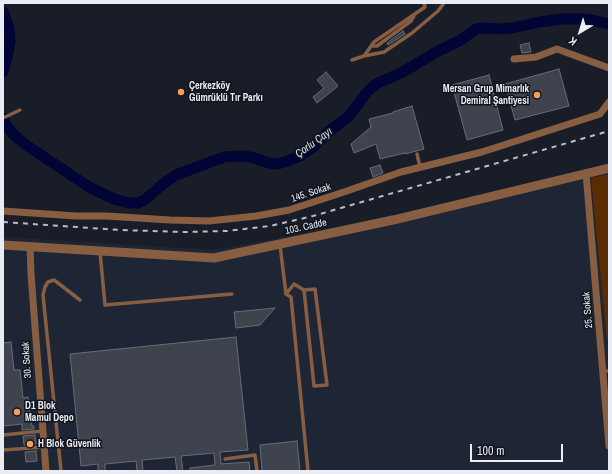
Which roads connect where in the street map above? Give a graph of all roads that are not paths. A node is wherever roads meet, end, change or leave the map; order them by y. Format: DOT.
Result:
graph roads {
  1 [pos="424,3"];
  2 [pos="444,3"];
  3 [pos="364,56"];
  4 [pos="514,59"];
  5 [pos="352,60"];
  6 [pos="609,68"];
  7 [pos="609,102"];
  8 [pos="20,110"];
  9 [pos="3,118"];
  10 [pos="417,154"];
  11 [pos="420,168"];
  12 [pos="609,168"];
  13 [pos="586,173"];
  14 [pos="3,211"];
  15 [pos="280,244"];
  16 [pos="3,245"];
  17 [pos="30,246"];
  18 [pos="100,251"];
  19 [pos="304,290"];
  20 [pos="232,294"];
  21 [pos="286,294"];
  22 [pos="80,300"];
  23 [pos="609,350"];
  24 [pos="601,351"];
  25 [pos="606,371"];
  26 [pos="43,431"];
  27 [pos="3,435"];
  28 [pos="44,446"];
  29 [pos="609,446"];
  30 [pos="3,450"];
  31 [pos="225,459"];
  32 [pos="46,471"];
  33 [pos="61,471"];
  34 [pos="257,471"];
  35 [pos="308,471"];
  1 -- 3 [label="lane"];
  2 -- 3 [label="lane"];
  3 -- 5 [label="lane"];
  4 -- 6 [label="street"];
  7 -- 11 [label="street, 145. Sokak"];
  8 -- 9 [label="lane"];
  10 -- 11 [label="lane"];
  11 -- 14 [label="street, 145. Sokak"];
  12 -- 13 [label="street, 103. Cadde"];
  13 -- 15 [label="street, 103. Cadde"];
  13 -- 24 [label="street, 25. Sokak"];
  15 -- 18 [label="street, 103. Cadde"];
  15 -- 21 [label="lane"];
  16 -- 17 [label="street, 103. Cadde"];
  17 -- 18 [label="street, 103. Cadde"];
  17 -- 26 [label="street, 30. Sokak"];
  18 -- 20 [label="lane"];
  19 -- 19 [label="lane"];
  19 -- 21 [label="lane"];
  21 -- 35 [label="lane"];
  22 -- 33 [label="lane"];
  23 -- 24 [label="street"];
  24 -- 25 [label="street, 25. Sokak"];
  25 -- 29 [label="street, 25. Sokak"];
  26 -- 27 [label="lane"];
  26 -- 28 [label="street, 30. Sokak"];
  28 -- 30 [label="lane"];
  28 -- 32 [label="street, 30. Sokak"];
  31 -- 34 [label="lane"];
}
